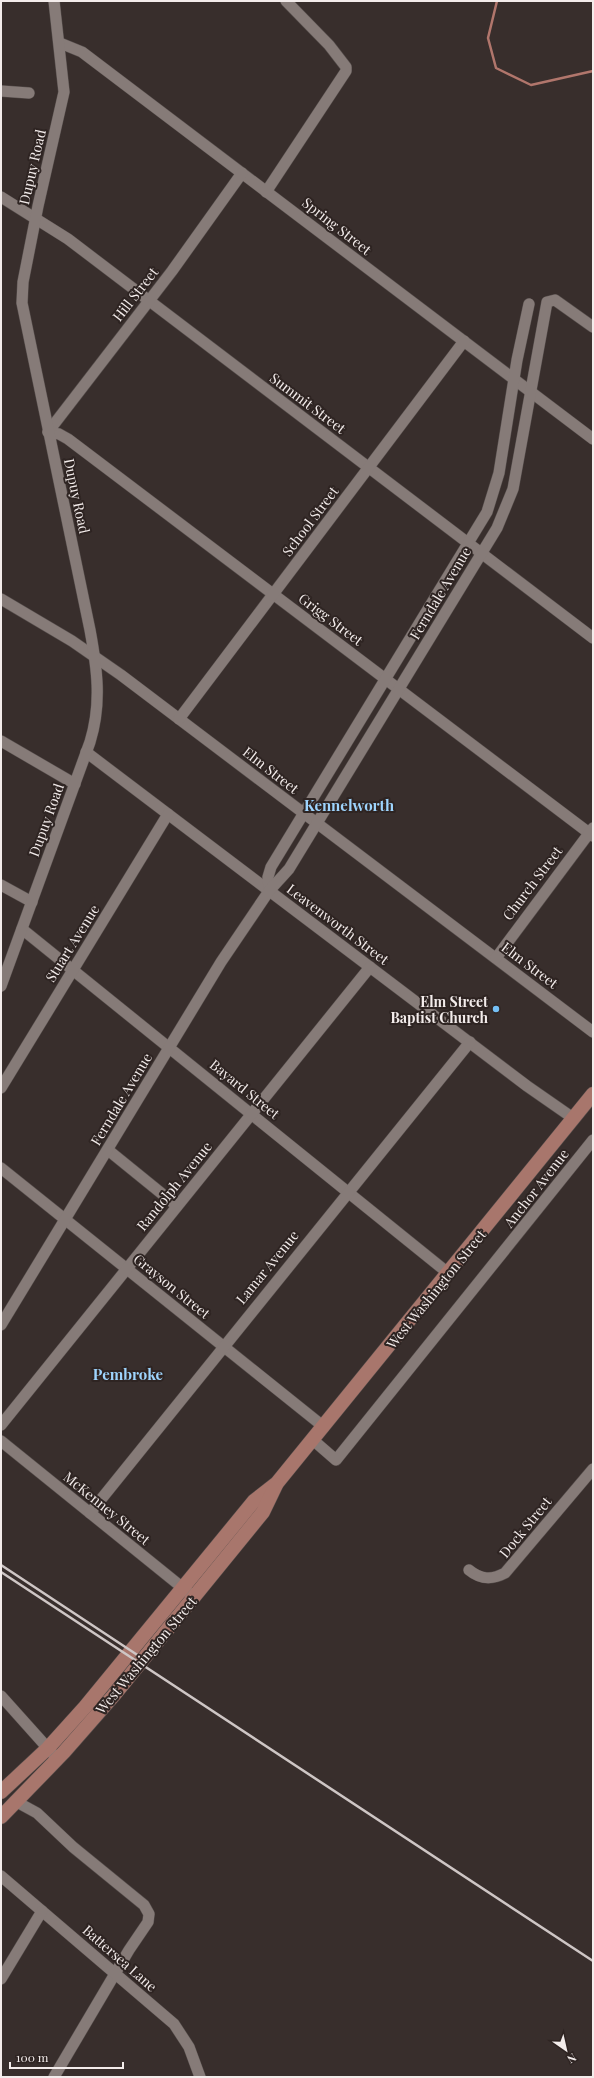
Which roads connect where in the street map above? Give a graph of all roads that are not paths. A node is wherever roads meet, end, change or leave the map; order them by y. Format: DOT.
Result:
graph roads {
  1 [pos="54,1"];
  2 [pos="286,1"];
  3 [pos="60,43"];
  4 [pos="1,91"];
  5 [pos="29,94"];
  6 [pos="242,173"];
  7 [pos="266,192"];
  8 [pos="1,198"];
  9 [pos="36,218"];
  10 [pos="148,302"];
  11 [pos="528,304"];
  12 [pos="593,327"];
  13 [pos="464,341"];
  14 [pos="514,379"];
  15 [pos="530,391"];
  16 [pos="48,432"];
  17 [pos="593,439"];
  18 [pos="369,468"];
  19 [pos="468,543"];
  20 [pos="482,553"];
  21 [pos="273,594"];
  22 [pos="1,599"];
  23 [pos="593,638"];
  24 [pos="95,657"];
  25 [pos="386,678"];
  26 [pos="399,688"];
  27 [pos="179,719"];
  28 [pos="1,741"];
  29 [pos="86,752"];
  30 [pos="74,784"];
  31 [pos="168,814"];
  32 [pos="303,814"];
  33 [pos="316,824"];
  34 [pos="592,832"];
  35 [pos="1,885"];
  36 [pos="269,891"];
  37 [pos="32,902"];
  38 [pos="22,929"];
  39 [pos="496,958"];
  40 [pos="370,967"];
  41 [pos="73,970"];
  42 [pos="1,986"];
  43 [pos="593,1032"];
  44 [pos="470,1042"];
  45 [pos="170,1048"];
  46 [pos="1,1088"];
  47 [pos="593,1094"];
  48 [pos="252,1113"];
  49 [pos="573,1118"];
  50 [pos="593,1140"];
  51 [pos="108,1150"];
  52 [pos="1,1168"];
  53 [pos="348,1191"];
  54 [pos="177,1206"];
  55 [pos="66,1219"];
  56 [pos="127,1268"];
  57 [pos="448,1273"];
  58 [pos="1,1325"];
  59 [pos="223,1347"];
  60 [pos="1,1425"];
  61 [pos="324,1427"];
  62 [pos="313,1440"];
  63 [pos="1,1441"];
  64 [pos="593,1469"];
  65 [pos="277,1483"];
  66 [pos="90,1513"];
  67 [pos="469,1570"];
  68 [pos="184,1588"];
  69 [pos="194,1597"];
  70 [pos="1,1696"];
  71 [pos="48,1748"];
  72 [pos="58,1759"];
  73 [pos="1,1792"];
  74 [pos="15,1801"];
  75 [pos="1,1817"];
  76 [pos="1,1876"];
  77 [pos="42,1911"];
  78 [pos="115,1973"];
  79 [pos="1,1979"];
  80 [pos="54,2077"];
  81 [pos="200,2077"];
  1 -- 3 [label="street, Dupuy Road"];
  2 -- 7 [label="street"];
  3 -- 6 [label="street, Spring Street"];
  3 -- 9 [label="street, Dupuy Road"];
  4 -- 5 [label="street"];
  6 -- 7 [label="street, Spring Street"];
  6 -- 10 [label="street, Hill Street"];
  7 -- 13 [label="street, Spring Street"];
  8 -- 9 [label="street, Summit Street"];
  9 -- 10 [label="street, Summit Street"];
  9 -- 16 [label="street, Dupuy Road"];
  10 -- 16 [label="street, Hill Street"];
  10 -- 18 [label="street, Summit Street"];
  11 -- 14 [label="street, Ferndale Avenue"];
  12 -- 15 [label="street, Ferndale Avenue"];
  13 -- 14 [label="street, Spring Street"];
  13 -- 18 [label="street, School Street"];
  14 -- 15 [label="street, Spring Street"];
  14 -- 19 [label="street, Ferndale Avenue"];
  15 -- 17 [label="street, Spring Street"];
  15 -- 20 [label="street, Ferndale Avenue"];
  16 -- 21 [label="street, Grigg Street"];
  16 -- 24 [label="street, Dupuy Road"];
  18 -- 19 [label="street, Summit Street"];
  18 -- 21 [label="street, School Street"];
  19 -- 20 [label="street, Summit Street"];
  19 -- 25 [label="street, Ferndale Avenue"];
  20 -- 23 [label="street, Summit Street"];
  20 -- 26 [label="street, Ferndale Avenue"];
  21 -- 25 [label="street, Grigg Street"];
  21 -- 27 [label="street, School Street"];
  22 -- 24 [label="street, Elm Street"];
  24 -- 27 [label="street, Elm Street"];
  24 -- 29 [label="street, Dupuy Road"];
  25 -- 26 [label="street, Grigg Street"];
  25 -- 32 [label="street, Ferndale Avenue"];
  26 -- 33 [label="street, Ferndale Avenue"];
  26 -- 34 [label="street, Grigg Street"];
  27 -- 32 [label="street, Elm Street"];
  28 -- 30 [label="street"];
  29 -- 30 [label="street, Dupuy Road"];
  29 -- 31 [label="street, Leavenworth Street"];
  30 -- 37 [label="street, Dupuy Road"];
  31 -- 36 [label="street, Leavenworth Street"];
  31 -- 41 [label="street, Stuart Avenue"];
  32 -- 33 [label="street, Elm Street"];
  32 -- 36 [label="street, Ferndale Avenue"];
  33 -- 36 [label="street, Ferndale Avenue"];
  33 -- 39 [label="street, Elm Street"];
  34 -- 39 [label="street, Church Street"];
  35 -- 37 [label="street"];
  36 -- 40 [label="street, Leavenworth Street"];
  36 -- 45 [label="street, Ferndale Avenue"];
  37 -- 38 [label="street, Dupuy Road"];
  38 -- 41 [label="street, Bayard Street"];
  38 -- 42 [label="street, Dupuy Road"];
  39 -- 43 [label="street, Elm Street"];
  40 -- 44 [label="street, Leavenworth Street"];
  40 -- 48 [label="street, Randolph Avenue"];
  41 -- 45 [label="street, Bayard Street"];
  41 -- 46 [label="street, Stuart Avenue"];
  44 -- 49 [label="street, Leavenworth Street"];
  44 -- 53 [label="street, Lamar Avenue"];
  45 -- 48 [label="street, Bayard Street"];
  45 -- 51 [label="street, Ferndale Avenue"];
  47 -- 49 [label="main road, West Washington Street"];
  48 -- 53 [label="street, Bayard Street"];
  48 -- 54 [label="street, Randolph Avenue"];
  49 -- 57 [label="main road, West Washington Street"];
  50 -- 62 [label="street, Anchor Avenue"];
  51 -- 54 [label="street"];
  51 -- 55 [label="street, Ferndale Avenue"];
  52 -- 55 [label="street, Grayson Street"];
  53 -- 57 [label="street, Bayard Street"];
  53 -- 59 [label="street, Lamar Avenue"];
  54 -- 56 [label="street, Randolph Avenue"];
  55 -- 56 [label="street, Grayson Street"];
  55 -- 58 [label="street, Ferndale Avenue"];
  56 -- 59 [label="street, Grayson Street"];
  56 -- 60 [label="street, Randolph Avenue"];
  57 -- 61 [label="main road, West Washington Street"];
  59 -- 61 [label="street, Grayson Street"];
  59 -- 66 [label="street, Lamar Avenue"];
  61 -- 62 [label="main road, West Washington Street"];
  62 -- 65 [label="main road, West Washington Street"];
  63 -- 66 [label="street, McKenney Street"];
  64 -- 67 [label="street, Dock Street"];
  65 -- 68 [label="main road, West Washington Street"];
  65 -- 69 [label="main road, West Washington Street"];
  66 -- 68 [label="street, McKenney Street"];
  68 -- 69 [label="street, McKenney Street"];
  68 -- 71 [label="main road, West Washington Street"];
  69 -- 72 [label="main road, West Washington Street"];
  70 -- 71 [label="street"];
  71 -- 72 [label="street"];
  71 -- 73 [label="main road, West Washington Street"];
  72 -- 74 [label="main road, West Washington Street"];
  74 -- 75 [label="main road, West Washington Street"];
  74 -- 78 [label="street"];
  76 -- 77 [label="street, Battersea Lane"];
  77 -- 78 [label="street, Battersea Lane"];
  77 -- 79 [label="street"];
  78 -- 80 [label="street"];
  78 -- 81 [label="street, Battersea Lane"];
}
